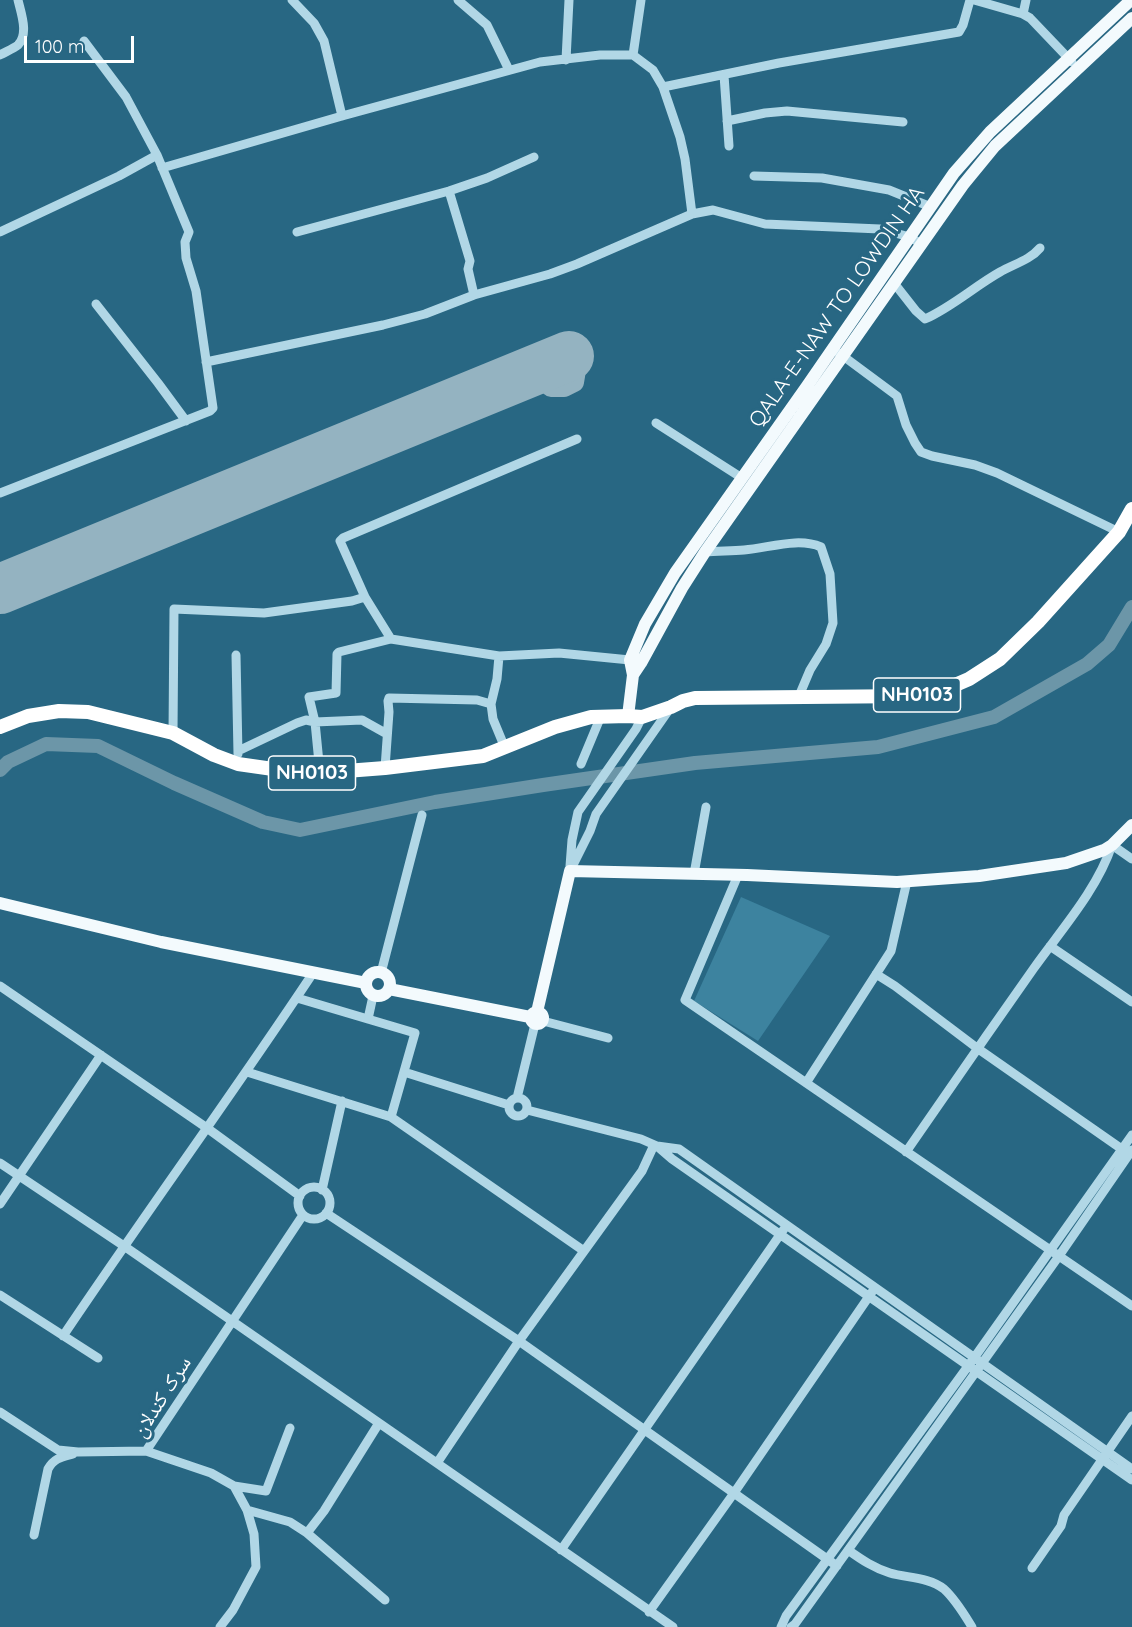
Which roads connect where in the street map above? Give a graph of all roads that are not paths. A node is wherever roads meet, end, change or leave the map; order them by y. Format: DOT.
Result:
graph roads {
  1 [pos="18,0"];
  2 [pos="292,0"];
  3 [pos="458,0"];
  4 [pos="569,0"];
  5 [pos="641,0"];
  6 [pos="972,0"];
  7 [pos="1026,0"];
  8 [pos="1131,0"];
  9 [pos="1023,14"];
  10 [pos="1132,18"];
  11 [pos="84,41"];
  12 [pos="0,55"];
  13 [pos="633,56"];
  14 [pos="1068,58"];
  15 [pos="566,60"];
  16 [pos="1078,68"];
  17 [pos="509,70"];
  18 [pos="724,75"];
  19 [pos="663,87"];
  20 [pos="342,116"];
  21 [pos="727,121"];
  22 [pos="903,122"];
  23 [pos="729,146"];
  24 [pos="157,155"];
  25 [pos="534,157"];
  26 [pos="162,168"];
  27 [pos="754,176"];
  28 [pos="449,191"];
  29 [pos="931,207"];
  30 [pos="692,214"];
  31 [pos="0,232"];
  32 [pos="297,232"];
  33 [pos="915,240"];
  34 [pos="1040,248"];
  35 [pos="894,283"];
  36 [pos="474,295"];
  37 [pos="96,304"];
  38 [pos="838,352"];
  39 [pos="206,362"];
  40 [pos="186,421"];
  41 [pos="656,423"];
  42 [pos="578,439"];
  43 [pos="742,477"];
  44 [pos="0,493"];
  45 [pos="1132,509"];
  46 [pos="727,510"];
  47 [pos="1119,532"];
  48 [pos="705,552"];
  49 [pos="365,597"];
  50 [pos="391,639"];
  51 [pos="236,655"];
  52 [pos="499,656"];
  53 [pos="630,660"];
  54 [pos="633,675"];
  55 [pos="799,696"];
  56 [pos="491,704"];
  57 [pos="671,707"];
  58 [pos="601,716"];
  59 [pos="635,717"];
  60 [pos="315,722"];
  61 [pos="0,727"];
  62 [pos="173,733"];
  63 [pos="387,734"];
  64 [pos="505,748"];
  65 [pos="238,757"];
  66 [pos="581,764"];
  67 [pos="385,768"];
  68 [pos="320,773"];
  69 [pos="706,807"];
  70 [pos="422,815"];
  71 [pos="1132,825"];
  72 [pos="1112,845"];
  73 [pos="1132,859"];
  74 [pos="570,871"];
  75 [pos="694,874"];
  76 [pos="738,875"];
  77 [pos="907,881"];
  78 [pos="0,903"];
  79 [pos="1050,946"];
  80 [pos="313,973"];
  81 [pos="381,973"];
  82 [pos="876,974"];
  83 [pos="366,983"];
  84 [pos="0,986"];
  85 [pos="389,989"];
  86 [pos="373,996"];
  87 [pos="297,998"];
  88 [pos="1132,1002"];
  89 [pos="536,1018"];
  90 [pos="368,1019"];
  91 [pos="608,1038"];
  92 [pos="977,1048"];
  93 [pos="101,1055"];
  94 [pos="247,1072"];
  95 [pos="404,1072"];
  96 [pos="806,1083"];
  97 [pos="517,1098"];
  98 [pos="342,1101"];
  99 [pos="509,1105"];
  100 [pos="527,1110"];
  101 [pos="391,1117"];
  102 [pos="207,1128"];
  103 [pos="1132,1135"];
  104 [pos="656,1145"];
  105 [pos="906,1152"];
  106 [pos="1129,1152"];
  107 [pos="0,1163"];
  108 [pos="20,1176"];
  109 [pos="737,1189"];
  110 [pos="322,1190"];
  111 [pos="300,1196"];
  112 [pos="730,1199"];
  113 [pos="0,1204"];
  114 [pos="326,1213"];
  115 [pos="303,1215"];
  116 [pos="788,1225"];
  117 [pos="781,1234"];
  118 [pos="124,1246"];
  119 [pos="584,1251"];
  120 [pos="1055,1253"];
  121 [pos="875,1288"];
  122 [pos="0,1295"];
  123 [pos="869,1296"];
  124 [pos="1132,1306"];
  125 [pos="232,1321"];
  126 [pos="63,1336"];
  127 [pos="519,1341"];
  128 [pos="98,1358"];
  129 [pos="975,1365"];
  130 [pos="0,1412"];
  131 [pos="1132,1416"];
  132 [pos="379,1423"];
  133 [pos="290,1428"];
  134 [pos="644,1430"];
  135 [pos="78,1452"];
  136 [pos="146,1452"];
  137 [pos="1105,1456"];
  138 [pos="436,1463"];
  139 [pos="1132,1469"];
  140 [pos="1132,1480"];
  141 [pos="234,1486"];
  142 [pos="734,1493"];
  143 [pos="247,1510"];
  144 [pos="307,1533"];
  145 [pos="33,1535"];
  146 [pos="561,1550"];
  147 [pos="848,1551"];
  148 [pos="828,1560"];
  149 [pos="837,1566"];
  150 [pos="1032,1568"];
  151 [pos="385,1600"];
  152 [pos="649,1612"];
  153 [pos="800,1617"];
  154 [pos="220,1627"];
  155 [pos="673,1627"];
  156 [pos="781,1627"];
  157 [pos="791,1627"];
  158 [pos="805,1627"];
  159 [pos="972,1627"];
  1 -- 12 [label="street"];
  2 -- 20 [label="street"];
  3 -- 17 [label="street"];
  4 -- 15 [label="street"];
  5 -- 13 [label="street"];
  6 -- 9 [label="street"];
  6 -- 18 [label="street"];
  7 -- 9 [label="street"];
  8 -- 14 [label="main road, QALA-E-NAW TO LOWDIN HA"];
  9 -- 14 [label="street"];
  10 -- 16 [label="main road, QALA-E-NAW TO LOWDIN HA"];
  11 -- 24 [label="street"];
  13 -- 15 [label="street"];
  13 -- 19 [label="street"];
  14 -- 16 [label="street"];
  14 -- 29 [label="main road, QALA-E-NAW TO LOWDIN HA"];
  15 -- 17 [label="street"];
  16 -- 33 [label="main road, QALA-E-NAW TO LOWDIN HA"];
  17 -- 20 [label="street"];
  18 -- 19 [label="street"];
  18 -- 21 [label="street"];
  19 -- 30 [label="street"];
  20 -- 26 [label="street"];
  21 -- 22 [label="street"];
  21 -- 23 [label="street"];
  24 -- 26 [label="street"];
  24 -- 31 [label="street"];
  25 -- 28 [label="street"];
  26 -- 39 [label="street"];
  27 -- 29 [label="street"];
  28 -- 32 [label="street"];
  28 -- 36 [label="street"];
  29 -- 33 [label="main road, QALA-E-NAW TO LOWDIN HA"];
  30 -- 33 [label="street"];
  30 -- 36 [label="street"];
  33 -- 35 [label="main road, QALA-E-NAW TO LOWDIN HA"];
  33 -- 38 [label="main road, QALA-E-NAW TO LOWDIN HA"];
  34 -- 35 [label="street"];
  35 -- 38 [label="main road, QALA-E-NAW TO LOWDIN HA"];
  36 -- 39 [label="street"];
  37 -- 40 [label="street"];
  38 -- 43 [label="main road, QALA-E-NAW TO LOWDIN HA"];
  38 -- 46 [label="main road, QALA-E-NAW TO LOWDIN HA"];
  38 -- 47 [label="street"];
  39 -- 40 [label="street"];
  40 -- 44 [label="street"];
  41 -- 43 [label="street"];
  42 -- 49 [label="street"];
  43 -- 46 [label="main road, QALA-E-NAW TO LOWDIN HA"];
  45 -- 47 [label="highway, NH0103"];
  46 -- 48 [label="main road, QALA-E-NAW TO LOWDIN HA"];
  46 -- 53 [label="main road, QALA-E-NAW TO LOWDIN HA"];
  47 -- 55 [label="highway, NH0103"];
  48 -- 54 [label="main road, QALA-E-NAW TO LOWDIN HA"];
  48 -- 55 [label="street"];
  49 -- 50 [label="street"];
  49 -- 62 [label="street"];
  50 -- 52 [label="street"];
  50 -- 60 [label="street"];
  51 -- 65 [label="street"];
  52 -- 53 [label="street"];
  52 -- 56 [label="street"];
  53 -- 54 [label="main road, QALA-E-NAW TO LOWDIN HA"];
  54 -- 59 [label="main road, QALA-E-NAW TO LOWDIN HA"];
  55 -- 57 [label="highway, NH0103"];
  56 -- 63 [label="street"];
  56 -- 64 [label="street"];
  57 -- 59 [label="highway, NH0103"];
  57 -- 74 [label="street"];
  58 -- 59 [label="highway, NH0103"];
  58 -- 64 [label="highway, NH0103"];
  58 -- 66 [label="street"];
  59 -- 74 [label="street"];
  60 -- 63 [label="street"];
  60 -- 65 [label="street"];
  60 -- 68 [label="street"];
  61 -- 62 [label="highway, NH0103"];
  62 -- 65 [label="highway, NH0103"];
  63 -- 67 [label="street"];
  64 -- 67 [label="highway, NH0103"];
  65 -- 68 [label="highway, NH0103"];
  67 -- 68 [label="highway, NH0103"];
  69 -- 75 [label="street"];
  70 -- 81 [label="street"];
  71 -- 72 [label="main road"];
  72 -- 73 [label="street"];
  72 -- 77 [label="main road"];
  72 -- 79 [label="street"];
  74 -- 75 [label="main road"];
  74 -- 89 [label="main road"];
  75 -- 76 [label="main road"];
  76 -- 77 [label="main road"];
  76 -- 96 [label="street"];
  77 -- 82 [label="street"];
  78 -- 80 [label="main road"];
  79 -- 88 [label="street"];
  79 -- 92 [label="street"];
  80 -- 83 [label="main road"];
  80 -- 87 [label="street"];
  81 -- 83 [label="main road"];
  81 -- 85 [label="main road"];
  82 -- 92 [label="street"];
  82 -- 96 [label="street"];
  83 -- 86 [label="main road"];
  84 -- 93 [label="street"];
  85 -- 86 [label="main road"];
  85 -- 89 [label="main road"];
  86 -- 90 [label="street"];
  87 -- 90 [label="street"];
  87 -- 94 [label="street"];
  89 -- 91 [label="street"];
  89 -- 97 [label="street"];
  90 -- 95 [label="street"];
  92 -- 105 [label="street"];
  92 -- 106 [label="street"];
  93 -- 102 [label="street"];
  93 -- 108 [label="street"];
  94 -- 98 [label="street"];
  94 -- 102 [label="street"];
  95 -- 99 [label="street"];
  95 -- 101 [label="street"];
  96 -- 105 [label="street"];
  97 -- 99 [label="street"];
  97 -- 100 [label="street"];
  98 -- 101 [label="street"];
  98 -- 110 [label="street"];
  99 -- 100 [label="street"];
  100 -- 104 [label="street"];
  101 -- 119 [label="street"];
  102 -- 111 [label="street"];
  102 -- 118 [label="street"];
  103 -- 106 [label="street"];
  104 -- 109 [label="street"];
  104 -- 112 [label="street"];
  104 -- 119 [label="street"];
  105 -- 120 [label="street"];
  106 -- 120 [label="street"];
  107 -- 108 [label="street"];
  108 -- 113 [label="street"];
  108 -- 118 [label="street"];
  109 -- 112 [label="street"];
  109 -- 116 [label="street"];
  110 -- 111 [label="street"];
  110 -- 114 [label="street"];
  111 -- 115 [label="street"];
  112 -- 117 [label="street"];
  114 -- 115 [label="street"];
  114 -- 127 [label="street"];
  115 -- 125 [label="street, سرک کندلان"];
  116 -- 117 [label="street"];
  116 -- 121 [label="street"];
  117 -- 123 [label="street"];
  117 -- 134 [label="street"];
  118 -- 125 [label="street"];
  118 -- 126 [label="street"];
  119 -- 127 [label="street"];
  120 -- 124 [label="street"];
  120 -- 129 [label="street"];
  121 -- 123 [label="street"];
  121 -- 129 [label="street"];
  122 -- 126 [label="street"];
  123 -- 129 [label="street"];
  123 -- 142 [label="street"];
  125 -- 132 [label="street"];
  125 -- 136 [label="street, سرک کندلان"];
  126 -- 128 [label="street"];
  127 -- 134 [label="street"];
  127 -- 138 [label="street"];
  129 -- 137 [label="street"];
  129 -- 147 [label="street"];
  129 -- 148 [label="street"];
  130 -- 135 [label="street"];
  131 -- 137 [label="street"];
  132 -- 138 [label="street"];
  132 -- 144 [label="street"];
  133 -- 141 [label="street"];
  134 -- 142 [label="street"];
  134 -- 146 [label="street"];
  135 -- 136 [label="street"];
  135 -- 145 [label="street"];
  136 -- 141 [label="street, سرک کندلان"];
  137 -- 139 [label="street"];
  137 -- 140 [label="street"];
  137 -- 150 [label="street"];
  138 -- 146 [label="street"];
  141 -- 143 [label="street"];
  142 -- 148 [label="street"];
  142 -- 152 [label="street"];
  143 -- 144 [label="street"];
  143 -- 154 [label="street"];
  144 -- 151 [label="street"];
  146 -- 152 [label="street"];
  147 -- 149 [label="street"];
  147 -- 159 [label="street"];
  148 -- 149 [label="street"];
  148 -- 156 [label="street"];
  149 -- 153 [label="street"];
  152 -- 155 [label="street"];
  153 -- 157 [label="street"];
  153 -- 158 [label="street"];
}
